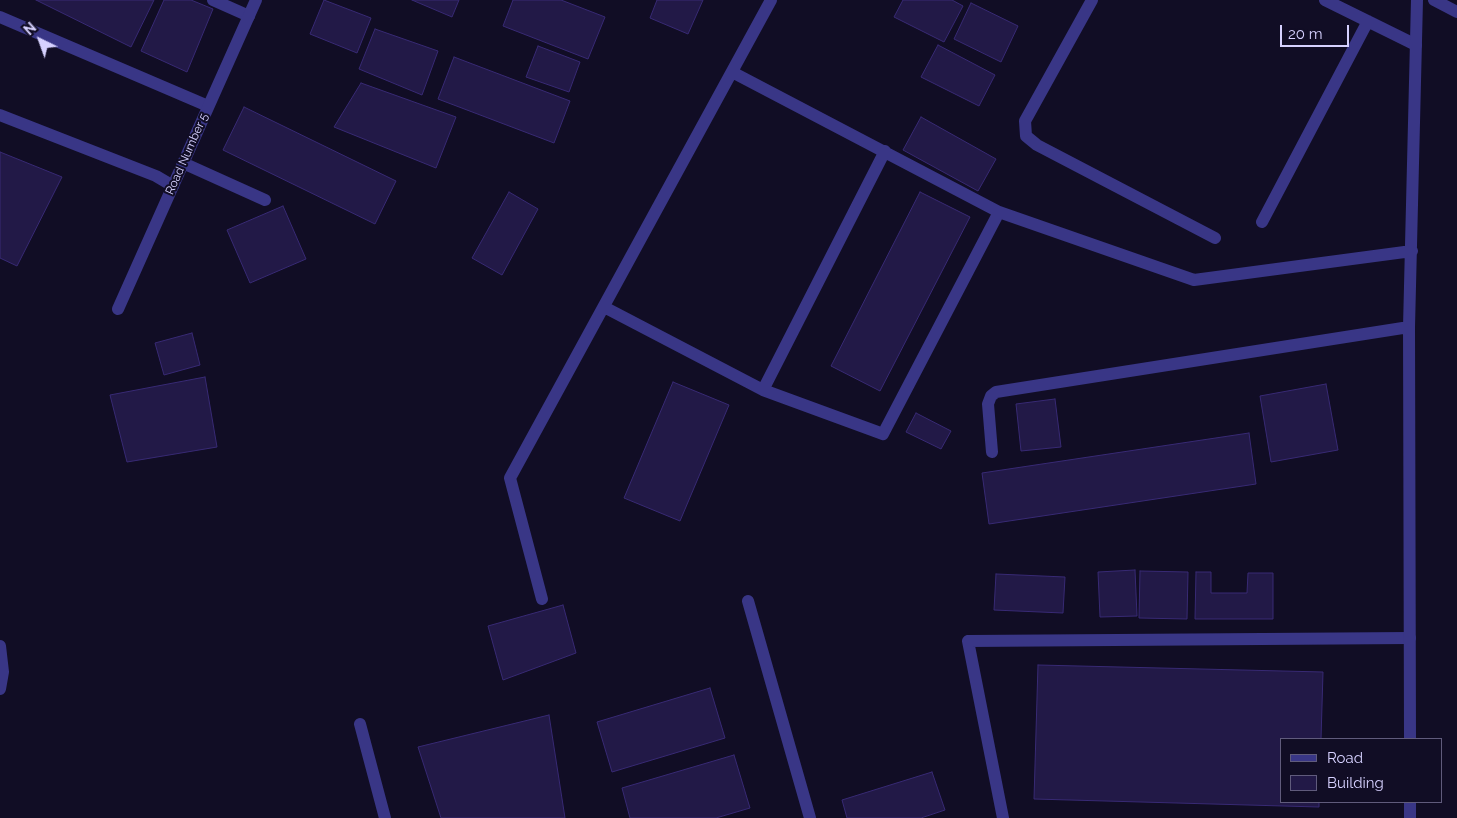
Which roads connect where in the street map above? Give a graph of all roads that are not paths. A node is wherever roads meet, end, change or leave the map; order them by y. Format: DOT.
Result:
graph roads {
  1 [pos="213,0"];
  2 [pos="256,0"];
  3 [pos="771,0"];
  4 [pos="1092,0"];
  5 [pos="1325,0"];
  6 [pos="1417,0"];
  7 [pos="1434,0"];
  8 [pos="1457,12"];
  9 [pos="249,16"];
  10 [pos="0,17"];
  11 [pos="1368,21"];
  12 [pos="1416,45"];
  13 [pos="732,72"];
  14 [pos="208,106"];
  15 [pos="0,115"];
  16 [pos="885,152"];
  17 [pos="183,163"];
  18 [pos="173,186"];
  19 [pos="265,200"];
  20 [pos="999,212"];
  21 [pos="1262,222"];
  22 [pos="1215,238"];
  23 [pos="1412,251"];
  24 [pos="604,307"];
  25 [pos="118,309"];
  26 [pos="1409,327"];
  27 [pos="763,390"];
  28 [pos="992,452"];
  29 [pos="542,599"];
  30 [pos="748,601"];
  31 [pos="1410,638"];
  32 [pos="0,646"];
  33 [pos="0,688"];
  34 [pos="360,724"];
  35 [pos="1410,738"];
  36 [pos="1410,803"];
  37 [pos="385,818"];
  38 [pos="810,818"];
  39 [pos="1003,818"];
  40 [pos="1410,818"];
  1 -- 9 [label="street"];
  2 -- 9 [label="street, Road Number 5"];
  3 -- 13 [label="street"];
  4 -- 22 [label="street"];
  5 -- 11 [label="street"];
  6 -- 12 [label="street"];
  7 -- 8 [label="street"];
  9 -- 14 [label="street, Road Number 5"];
  10 -- 14 [label="street"];
  11 -- 12 [label="street"];
  11 -- 21 [label="street"];
  12 -- 23 [label="street"];
  13 -- 16 [label="street"];
  13 -- 24 [label="street"];
  14 -- 17 [label="street, Road Number 5"];
  15 -- 18 [label="street"];
  16 -- 20 [label="street"];
  16 -- 27 [label="street"];
  17 -- 18 [label="street, Road Number 5"];
  17 -- 19 [label="street"];
  18 -- 25 [label="street, Road Number 5"];
  20 -- 23 [label="street"];
  20 -- 27 [label="street"];
  23 -- 26 [label="street"];
  24 -- 27 [label="street"];
  24 -- 29 [label="street"];
  26 -- 28 [label="street"];
  26 -- 31 [label="street"];
  30 -- 38 [label="street"];
  31 -- 35 [label="street"];
  31 -- 39 [label="street"];
  32 -- 33 [label="street"];
  34 -- 37 [label="street"];
  36 -- 40 [label="street"];
}
